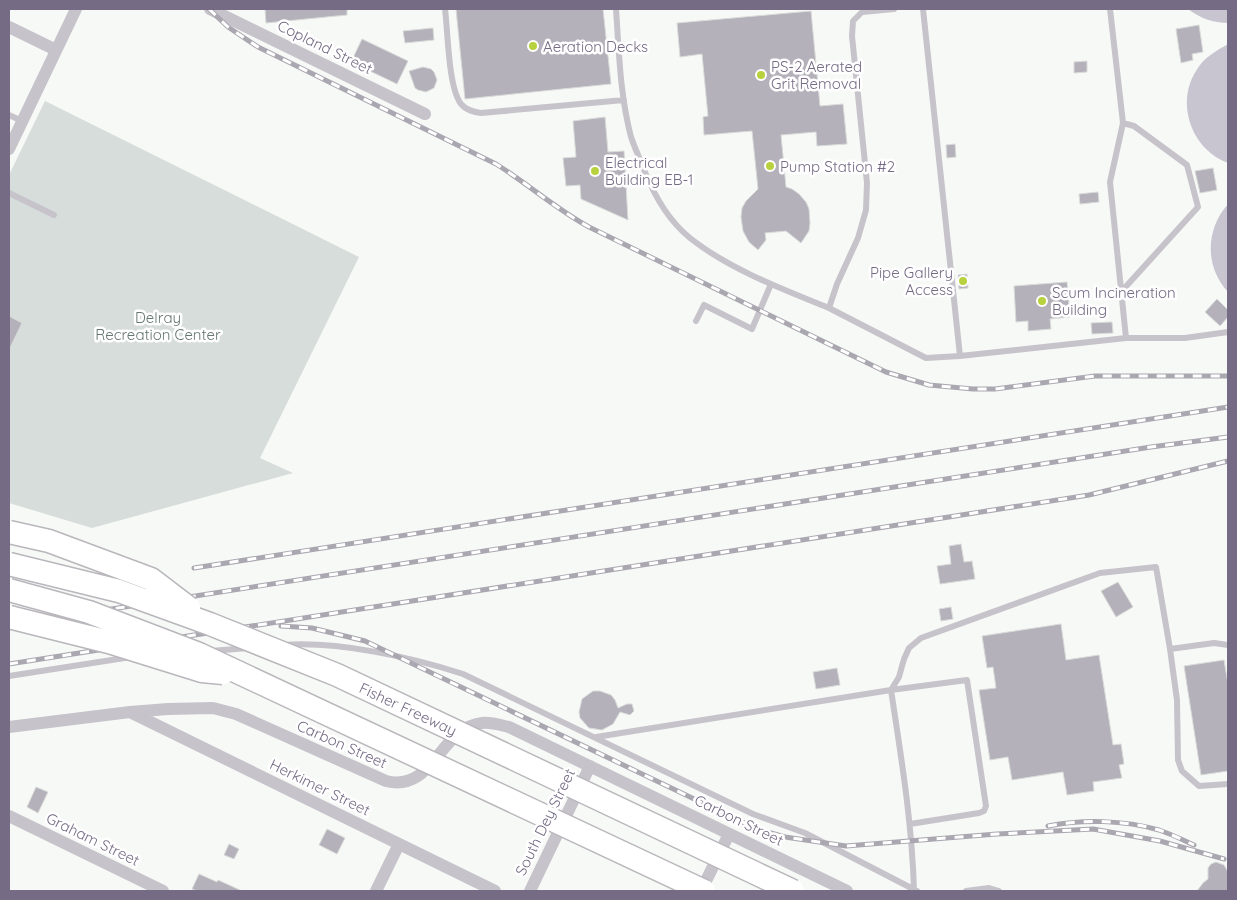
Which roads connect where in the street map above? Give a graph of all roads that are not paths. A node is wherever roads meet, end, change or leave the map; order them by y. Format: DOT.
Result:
graph roads {
  1 [pos="76,9"];
  2 [pos="210,9"];
  3 [pos="446,9"];
  4 [pos="616,9"];
  5 [pos="894,9"];
  6 [pos="923,9"];
  7 [pos="1110,9"];
  8 [pos="9,27"];
  9 [pos="56,50"];
  10 [pos="624,100"];
  11 [pos="425,114"];
  12 [pos="9,115"];
  13 [pos="22,121"];
  14 [pos="1123,123"];
  15 [pos="9,149"];
  16 [pos="9,193"];
  17 [pos="54,215"];
  18 [pos="771,284"];
  19 [pos="1121,292"];
  20 [pos="829,308"];
  21 [pos="696,322"];
  22 [pos="1228,332"];
  23 [pos="1126,338"];
  24 [pos="960,356"];
  25 [pos="9,532"];
  26 [pos="9,564"];
  27 [pos="9,590"];
  28 [pos="9,617"];
  29 [pos="210,624"];
  30 [pos="1228,645"];
  31 [pos="1170,649"];
  32 [pos="178,653"];
  33 [pos="169,654"];
  34 [pos="244,675"];
  35 [pos="9,676"];
  36 [pos="891,690"];
  37 [pos="130,712"];
  38 [pos="9,727"];
  39 [pos="594,737"];
  40 [pos="590,766"];
  41 [pos="1228,784"];
  42 [pos="9,816"];
  43 [pos="910,824"];
  44 [pos="729,834"];
  45 [pos="399,844"];
  46 [pos="915,890"];
  47 [pos="163,891"];
  48 [pos="376,891"];
  49 [pos="495,891"];
  50 [pos="530,891"];
  51 [pos="703,891"];
  52 [pos="793,891"];
  53 [pos="847,891"];
  54 [pos="966,891"];
  55 [pos="999,891"];
  1 -- 9 [label="street"];
  2 -- 11 [label="street, Copland Street"];
  3 -- 10 [label="lane"];
  4 -- 10 [label="lane"];
  5 -- 20 [label="lane"];
  6 -- 24 [label="lane"];
  7 -- 14 [label="lane"];
  8 -- 9 [label="street"];
  9 -- 13 [label="street"];
  10 -- 18 [label="lane"];
  12 -- 13 [label="lane"];
  13 -- 15 [label="street"];
  14 -- 19 [label="lane"];
  14 -- 19 [label="lane"];
  16 -- 17 [label="lane"];
  18 -- 20 [label="lane"];
  18 -- 21 [label="lane"];
  19 -- 23 [label="lane"];
  20 -- 24 [label="lane"];
  22 -- 23 [label="lane"];
  23 -- 24 [label="lane"];
  25 -- 29 [label="highway, bridge"];
  26 -- 29 [label="highway, Fisher Freeway, bridge"];
  27 -- 34 [label="highway, bridge"];
  28 -- 34 [label="highway, bridge"];
  29 -- 52 [label="highway, Fisher Freeway, bridge"];
  30 -- 31 [label="lane"];
  31 -- 36 [label="lane"];
  31 -- 41 [label="lane"];
  32 -- 39 [label="lane"];
  33 -- 35 [label="lane"];
  34 -- 51 [label="highway, bridge"];
  36 -- 39 [label="lane"];
  36 -- 43 [label="lane"];
  36 -- 43 [label="lane"];
  37 -- 38 [label="street, Carbon Street"];
  37 -- 40 [label="street, Carbon Street"];
  37 -- 45 [label="street, Herkimer Street"];
  39 -- 46 [label="lane"];
  40 -- 44 [label="street, Carbon Street"];
  40 -- 50 [label="street, South Dey Street"];
  42 -- 47 [label="street, Graham Street"];
  43 -- 46 [label="lane"];
  44 -- 51 [label="street"];
  44 -- 53 [label="street, Carbon Street"];
  45 -- 48 [label="street"];
  45 -- 49 [label="street, Herkimer Street"];
  54 -- 55 [label="lane"];
}
